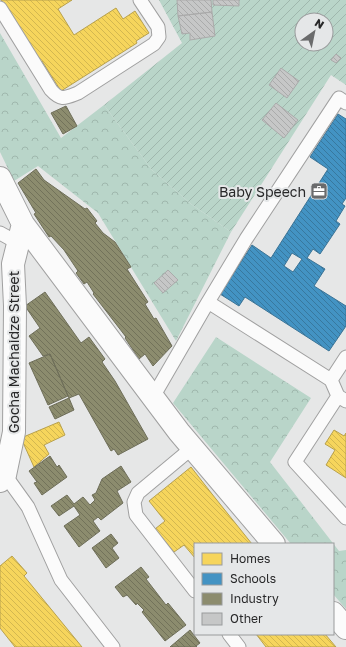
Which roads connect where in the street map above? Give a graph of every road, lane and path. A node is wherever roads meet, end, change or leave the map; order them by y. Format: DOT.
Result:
graph roads {
  1 [pos="140,0"];
  2 [pos="0,8"];
  3 [pos="346,103"];
  4 [pos="0,178"];
  5 [pos="14,233"];
  6 [pos="208,302"];
  7 [pos="346,357"];
  8 [pos="331,380"];
  9 [pos="153,397"];
  10 [pos="342,399"];
  11 [pos="192,448"];
  12 [pos="2,478"];
  13 [pos="346,518"];
  14 [pos="273,543"];
  15 [pos="194,590"];
  16 [pos="334,613"];
  17 [pos="346,628"];
  18 [pos="230,635"];
  19 [pos="113,647"];
  20 [pos="239,647"];
  1 -- 2 [label="lane"];
  3 -- 6 [label="lane"];
  4 -- 5 [label="street"];
  5 -- 9 [label="street"];
  5 -- 12 [label="street, Gocha Machaidze Street"];
  6 -- 8 [label="lane"];
  6 -- 9 [label="lane"];
  7 -- 8 [label="lane"];
  8 -- 10 [label="lane"];
  9 -- 11 [label="street"];
  10 -- 13 [label="lane"];
  11 -- 14 [label="street"];
  11 -- 15 [label="lane"];
  12 -- 19 [label="lane"];
  16 -- 17 [label="street"];
  18 -- 20 [label="lane"];
}
